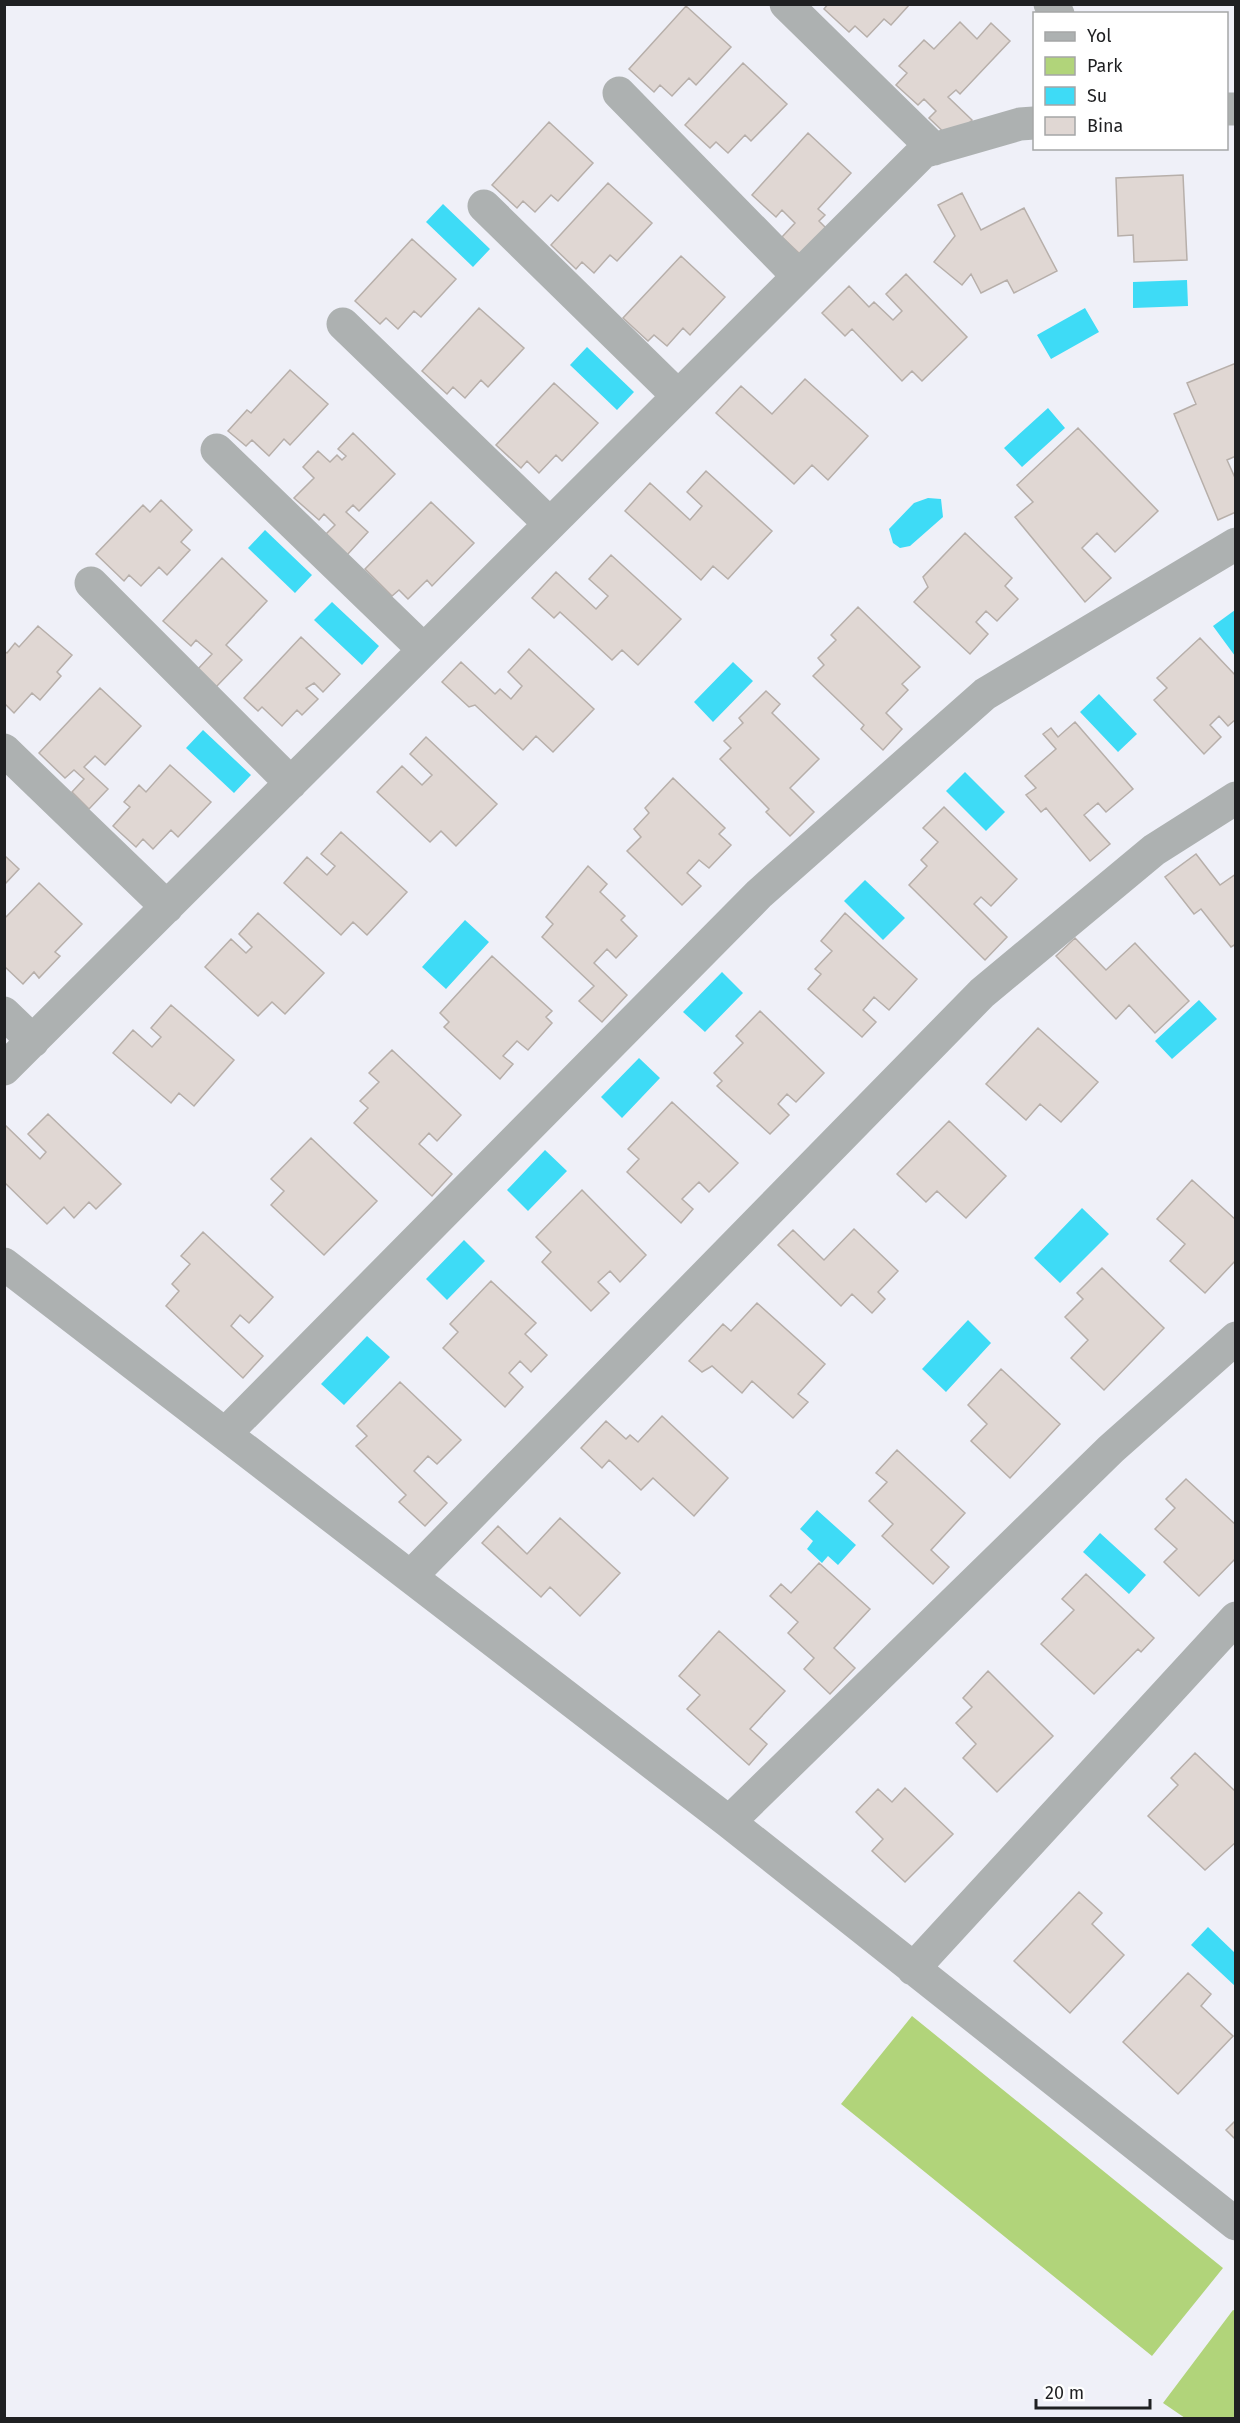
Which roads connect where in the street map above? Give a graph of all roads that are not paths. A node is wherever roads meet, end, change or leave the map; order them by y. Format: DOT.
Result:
graph roads {
  1 [pos="786,4"];
  2 [pos="619,93"];
  3 [pos="1033,123"];
  4 [pos="934,149"];
  5 [pos="484,206"];
  6 [pos="798,276"];
  7 [pos="343,324"];
  8 [pos="678,396"];
  9 [pos="217,450"];
  10 [pos="550,524"];
  11 [pos="1236,544"];
  12 [pos="91,583"];
  13 [pos="424,650"];
  14 [pos="4,750"];
  15 [pos="291,783"];
  16 [pos="1236,798"];
  17 [pos="167,907"];
  18 [pos="4,1013"];
  19 [pos="33,1041"];
  20 [pos="4,1069"];
  21 [pos="4,1264"];
  22 [pos="1236,1338"];
  23 [pos="225,1434"];
  24 [pos="412,1575"];
  25 [pos="1236,1618"];
  26 [pos="729,1821"];
  27 [pos="913,1969"];
  28 [pos="1236,2224"];
  1 -- 4 [label="street"];
  2 -- 6 [label="street"];
  3 -- 4 [label="street"];
  4 -- 6 [label="street"];
  5 -- 8 [label="street"];
  6 -- 8 [label="street"];
  7 -- 10 [label="street"];
  8 -- 10 [label="street"];
  9 -- 13 [label="street"];
  10 -- 13 [label="street"];
  11 -- 23 [label="street"];
  12 -- 15 [label="street"];
  13 -- 15 [label="street"];
  14 -- 17 [label="street"];
  15 -- 17 [label="street"];
  16 -- 24 [label="street"];
  17 -- 19 [label="street"];
  18 -- 19 [label="street"];
  19 -- 20 [label="street"];
  21 -- 23 [label="street"];
  22 -- 26 [label="street"];
  23 -- 24 [label="street"];
  24 -- 26 [label="street"];
  25 -- 27 [label="street"];
  26 -- 27 [label="street"];
  27 -- 28 [label="street"];
}
